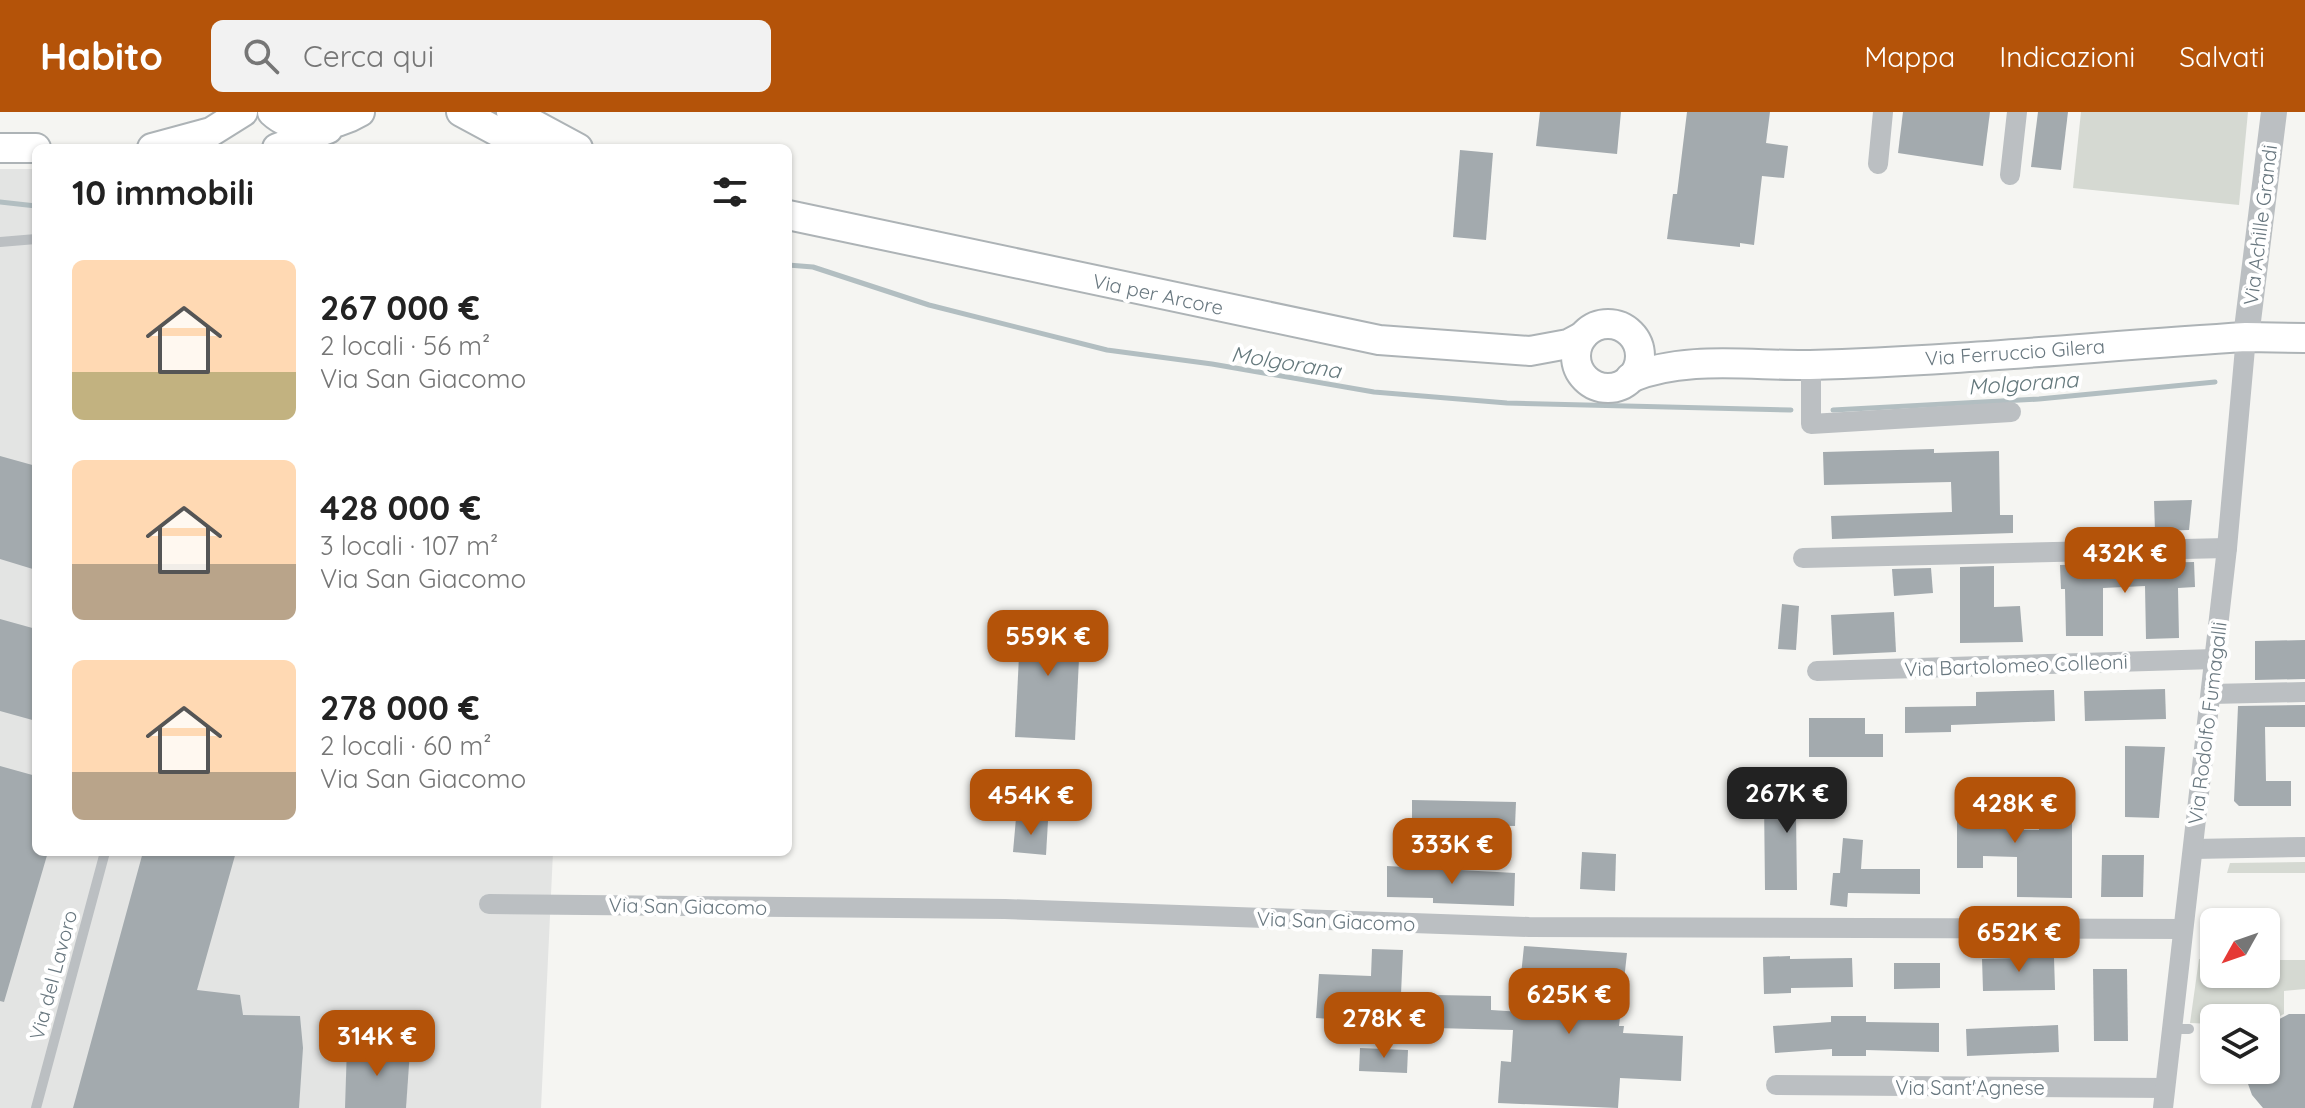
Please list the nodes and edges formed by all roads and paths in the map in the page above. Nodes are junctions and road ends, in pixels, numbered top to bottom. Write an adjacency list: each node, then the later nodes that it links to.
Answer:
1 (243, 112): 11 (main road)
2 (272, 112): 9 (main road)
3 (461, 112): 10 (main road)
4 (502, 112): 10 (main road)
5 (511, 112): 10 (main road)
6 (1883, 112): 16 (street)
7 (2017, 112): 17 (street)
8 (2274, 112): 23 (street, Via Achille Grandi)
9 (356, 115): 12 (main road)
10 (534, 138): 13 (main road)
11 (167, 144)
12 (290, 144)
13 (560, 144)
14 (0, 148): 15 (main road)
15 (32, 148)
16 (1878, 164)
17 (2010, 175)
18 (792, 216): 25 (main road, Via per Arcore)
19 (32, 239): 20 (lane)
20 (0, 242)
21 (1583, 336): 22 (main road, Via Ferruccio Gilera); 25 (main road, Via per Arcore); 28 (main road)
22 (1634, 337): 26 (main road, Via Ferruccio Gilera); 29 (main road)
23 (2246, 337): 24 (main road, Via Ferruccio Gilera); 27 (main road, Via Ferruccio Gilera); 31 (street, Via Rodolfo Fumagalli)
24 (2305, 338)
25 (1530, 351): 28 (main road, Via per Arcore)
26 (1716, 365): 27 (main road, Via Ferruccio Gilera); 29 (main road, Via Ferruccio Gilera)
27 (1811, 365): 30 (street)
28 (1580, 370): 29 (main road, Via Ferruccio Gilera)
29 (1630, 378)
30 (2011, 412)
31 (2227, 548): 32 (street); 33 (street, Via Rodolfo Fumagalli)
32 (1803, 558)
33 (2215, 659): 34 (street, Via Bartolomeo Colleoni); 36 (street, Via Rodolfo Fumagalli)
34 (1817, 671)
35 (2305, 692): 36 (street)
36 (2211, 694): 38 (street, Via Rodolfo Fumagalli)
37 (2305, 847): 38 (street)
38 (2193, 849): 41 (street, Via Rodolfo Fumagalli)
39 (104, 856): 44 (lane, Via del Lavoro)
40 (489, 904): 41 (street, Via San Giacomo)
41 (2183, 929): 43 (street, Via Rodolfo Fumagalli)
42 (1776, 1085): 43 (street, Via Sant'Agnese)
43 (2164, 1098)
44 (36, 1108)

